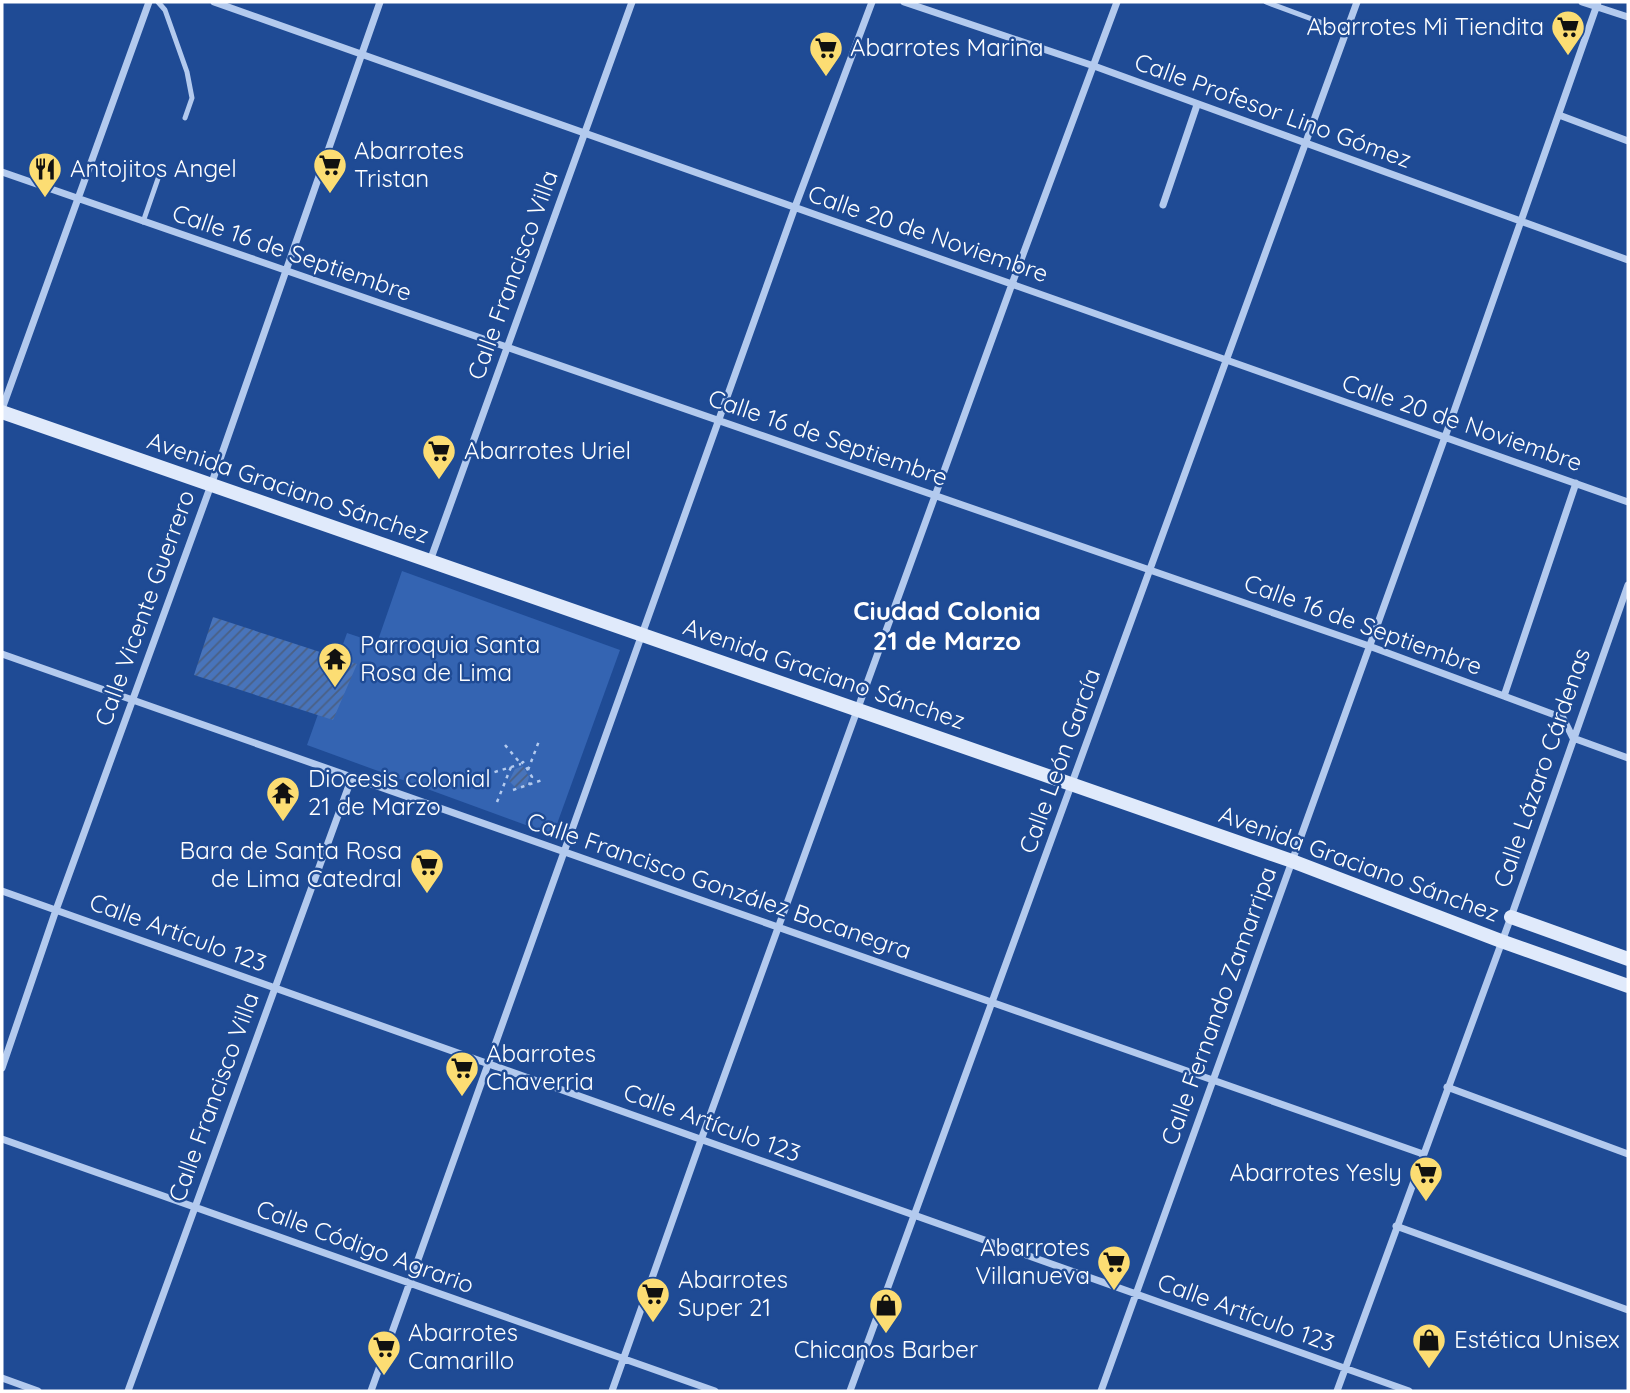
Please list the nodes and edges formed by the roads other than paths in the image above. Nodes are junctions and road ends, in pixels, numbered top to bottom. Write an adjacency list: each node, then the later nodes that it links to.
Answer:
1 (149, 2): 25 (street)
2 (158, 2): 19 (lane)
3 (214, 2): 15 (street, Calle 20 de Noviembre)
4 (380, 2): 15 (street, Calle Vicente Guerrero)
5 (632, 2): 20 (street, Calle Francisco Villa)
6 (872, 2): 27 (street)
7 (904, 2): 16 (street, Calle Profesor Lino Gómez)
8 (1117, 2): 16 (street)
9 (1266, 2): 14 (lane)
10 (1357, 2): 14 (street, Calle León García)
11 (1582, 2): 12 (street)
12 (1597, 4): 13 (street); 18 (street, Calle Fernando Zamarripa)
13 (1628, 17)
14 (1346, 32): 22 (street, Calle León García)
15 (361, 54): 20 (street, Calle 20 de Noviembre); 31 (street, Calle Vicente Guerrero)
16 (1094, 66): 17 (street, Calle Profesor Lino Gómez); 32 (street)
17 (1197, 105): 22 (street, Calle Profesor Lino Gómez); 26 (street)
18 (1559, 115): 21 (street); 28 (street, Calle Fernando Zamarripa)
19 (185, 118)
20 (584, 132): 27 (street, Calle 20 de Noviembre); 33 (street, Calle Francisco Villa)
21 (1628, 141)
22 (1307, 145): 28 (street, Calle Profesor Lino Gómez); 34 (street, Calle León García)
23 (161, 170): 29 (lane)
24 (2, 172): 25 (street, Calle 16 de Septiembre)
25 (79, 200): 29 (street, Calle 16 de Septiembre); 35 (street)
26 (1163, 205)
27 (795, 207): 32 (street, Calle 20 de Noviembre); 36 (street)
28 (1521, 220): 30 (street, Calle Profesor Lino Gómez); 37 (street, Calle Fernando Zamarripa)
29 (143, 222): 31 (street, Calle 16 de Septiembre)
30 (1628, 260)
31 (284, 271): 33 (street, Calle 16 de Septiembre); 39 (street, Calle Vicente Guerrero)
32 (1012, 284): 34 (street, Calle 20 de Noviembre); 40 (street)
33 (507, 348): 36 (street, Calle 16 de Septiembre); 42 (street, Calle Francisco Villa)
34 (1228, 360): 37 (street, Calle 20 de Noviembre); 43 (street, Calle León García)
35 (2, 411): 39 (street, Avenida Graciano Sánchez)
36 (719, 420): 40 (street, Calle 16 de Septiembre); 45 (street)
37 (1444, 437): 38 (street, Calle 20 de Noviembre); 46 (street, Calle Fernando Zamarripa)
38 (1576, 483): 41 (street, Calle 20 de Noviembre); 48 (street)
39 (211, 485): 42 (street, Avenida Graciano Sánchez); 49 (street, Calle Vicente Guerrero)
40 (935, 496): 43 (street, Calle 16 de Septiembre); 50 (street)
41 (1628, 502)
42 (430, 561): 45 (street, Avenida Graciano Sánchez)
43 (1151, 571): 46 (street, Calle 16 de Septiembre); 54 (street, Calle León García)
44 (1627, 590): 51 (street, Calle Lázaro Cárdenas)
45 (642, 635): 50 (street, Avenida Graciano Sánchez); 55 (street)
46 (1369, 646): 48 (street, Calle 16 de Septiembre); 56 (street, Calle Fernando Zamarripa)
47 (2, 654): 49 (street, Calle Francisco González Bocanegra)
48 (1504, 696): 51 (street, Calle 16 de Septiembre)
49 (132, 701): 53 (street, Calle Francisco González Bocanegra); 58 (street, Calle Vicente Guerrero)
50 (858, 710): 54 (street, Avenida Graciano Sánchez); 60 (street)
51 (1573, 738): 52 (street, Calle 16 de Septiembre); 59 (street, Calle Lázaro Cárdenas)
52 (1628, 758)
53 (352, 777): 55 (street, Calle Francisco González Bocanegra); 64 (street, Calle Francisco Villa)
54 (1072, 784): 56 (street, Avenida Graciano Sánchez); 65 (street, Calle León García)
55 (564, 852): 60 (street, Calle Francisco González Bocanegra); 66 (street)
56 (1292, 861): 61 (street, Avenida Graciano Sánchez); 68 (street, Calle Fernando Zamarripa)
57 (2, 891): 58 (street, Calle Artículo 123)
58 (56, 910): 64 (street, Calle Artículo 123); 67 (street, Calle Vicente Guerrero)
59 (1511, 916): 61 (street, Calle Lázaro Cárdenas); 62 (street, Avenida Graciano Sánchez)
60 (780, 928): 65 (street, Calle Francisco González Bocanegra); 71 (street)
61 (1501, 941): 63 (street, Avenida Graciano Sánchez); 69 (street, Calle Lázaro Cárdenas)
62 (1628, 959)
63 (1628, 986)
64 (274, 988): 66 (street, Calle Artículo 123); 74 (street, Calle Francisco Villa)
65 (992, 1002): 68 (street, Calle Francisco González Bocanegra); 75 (street, Calle León García)
66 (486, 1063): 71 (street, Calle Artículo 123); 77 (street)
67 (2, 1068)
68 (1213, 1080): 72 (street, Calle Francisco González Bocanegra); 78 (street, Calle Fernando Zamarripa)
69 (1447, 1087): 72 (street, Calle Lázaro Cárdenas); 73 (street)
70 (2, 1139): 74 (street, Calle Código Agrario)
71 (701, 1140): 75 (street, Calle Artículo 123); 80 (street)
72 (1423, 1154): 76 (street, Calle Lázaro Cárdenas)
73 (1628, 1154)
74 (196, 1207): 77 (street, Calle Código Agrario); 84 (street, Calle Francisco Villa)
75 (914, 1216): 78 (street, Calle Artículo 123); 88 (street, Calle León García)
76 (1396, 1226): 79 (street); 81 (street, Calle Lázaro Cárdenas)
77 (410, 1283): 80 (street, Calle Código Agrario); 85 (street)
78 (1136, 1294): 81 (street, Calle Artículo 123); 89 (street, Calle Fernando Zamarripa)
79 (1628, 1310)
80 (624, 1359): 86 (street); 87 (street, Calle Código Agrario)
81 (1345, 1368): 90 (street, Calle Lázaro Cárdenas); 91 (street, Calle Artículo 123)
82 (2, 1378): 83 (street)
83 (38, 1391)
84 (128, 1391)
85 (371, 1391)
86 (612, 1391)
87 (715, 1391)
88 (850, 1391)
89 (1101, 1391)
90 (1337, 1391)
91 (1409, 1391)

